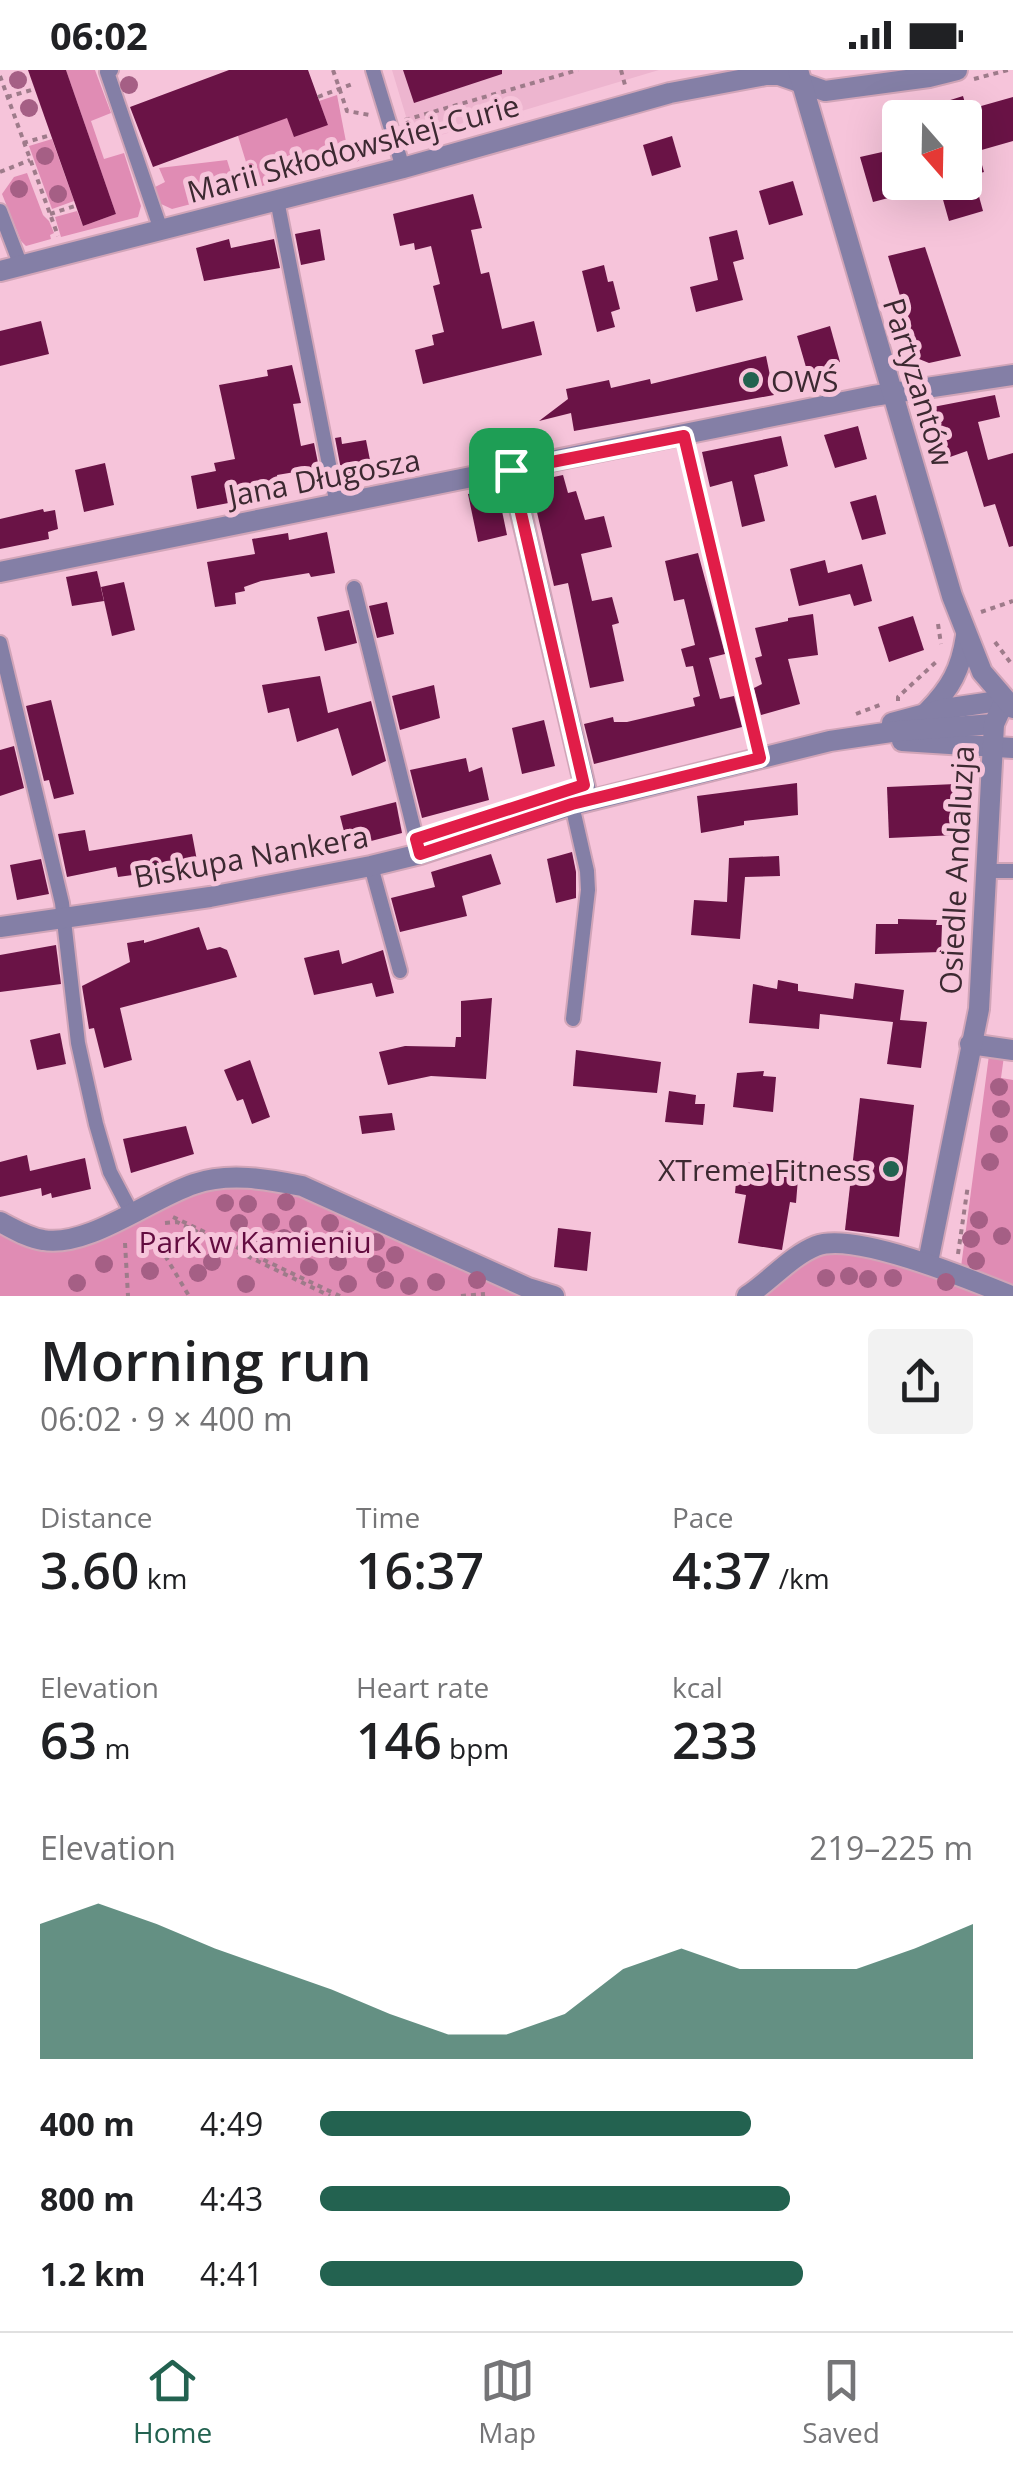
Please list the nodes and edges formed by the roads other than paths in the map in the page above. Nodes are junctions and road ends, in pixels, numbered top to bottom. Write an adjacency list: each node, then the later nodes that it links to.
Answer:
1 (111, 70): 8 (lane)
2 (373, 70): 5 (lane)
3 (957, 70): 4 (street, Marii Skłodowskiej-Curie)
4 (800, 77): 5 (street, Marii Skłodowskiej-Curie); 11 (street, Partyzantów)
5 (403, 168): 6 (street, Marii Skłodowskiej-Curie)
6 (277, 200): 8 (street, Marii Skłodowskiej-Curie); 14 (lane)
7 (0, 211): 9 (lane)
8 (161, 230): 9 (street, Marii Skłodowskiej-Curie)
9 (10, 269)
10 (1013, 375): 11 (street, Jana Długosza)
11 (890, 392): 12 (street, Jana Długosza); 17 (street, Partyzantów)
12 (684, 436): 13 (street, Jana Długosza); 24 (lane)
13 (511, 470): 14 (street, Jana Długosza); 25 (street)
14 (337, 506): 15 (street, Jana Długosza)
15 (0, 572)
16 (354, 588): 26 (lane)
17 (966, 636): 19 (street, Partyzantów); 20 (street)
18 (0, 643): 30 (lane)
19 (1009, 704): 20 (street, Biskupa Nankera); 21 (street, Osiedle Andaluzja)
20 (926, 713): 22 (street, Biskupa Nankera)
21 (994, 724): 22 (street, Biskupa Nankera); 23 (street, Osiedle Andaluzja)
22 (864, 736): 23 (street, Biskupa Nankera); 24 (street, Biskupa Nankera)
23 (1002, 748): 28 (street, Osiedle Andaluzja)
24 (760, 758): 25 (street, Biskupa Nankera)
25 (580, 802): 26 (street, Biskupa Nankera); 33 (lane)
26 (420, 854): 27 (street, Biskupa Nankera)
27 (370, 866): 30 (street, Biskupa Nankera); 32 (lane)
28 (985, 871): 29 (lane); 34 (street, Osiedle Andaluzja)
29 (1013, 872)
30 (65, 918): 31 (street, Biskupa Nankera); 36 (lane)
31 (0, 927)
32 (400, 970)
33 (573, 1019)
34 (970, 1044): 35 (street); 38 (street, Osiedle Andaluzja)
35 (1013, 1050)
36 (137, 1220): 37 (street); 39 (street)
37 (0, 1222)
38 (928, 1262): 40 (street); 41 (street)
39 (554, 1296)
40 (746, 1296)
41 (1011, 1296)

